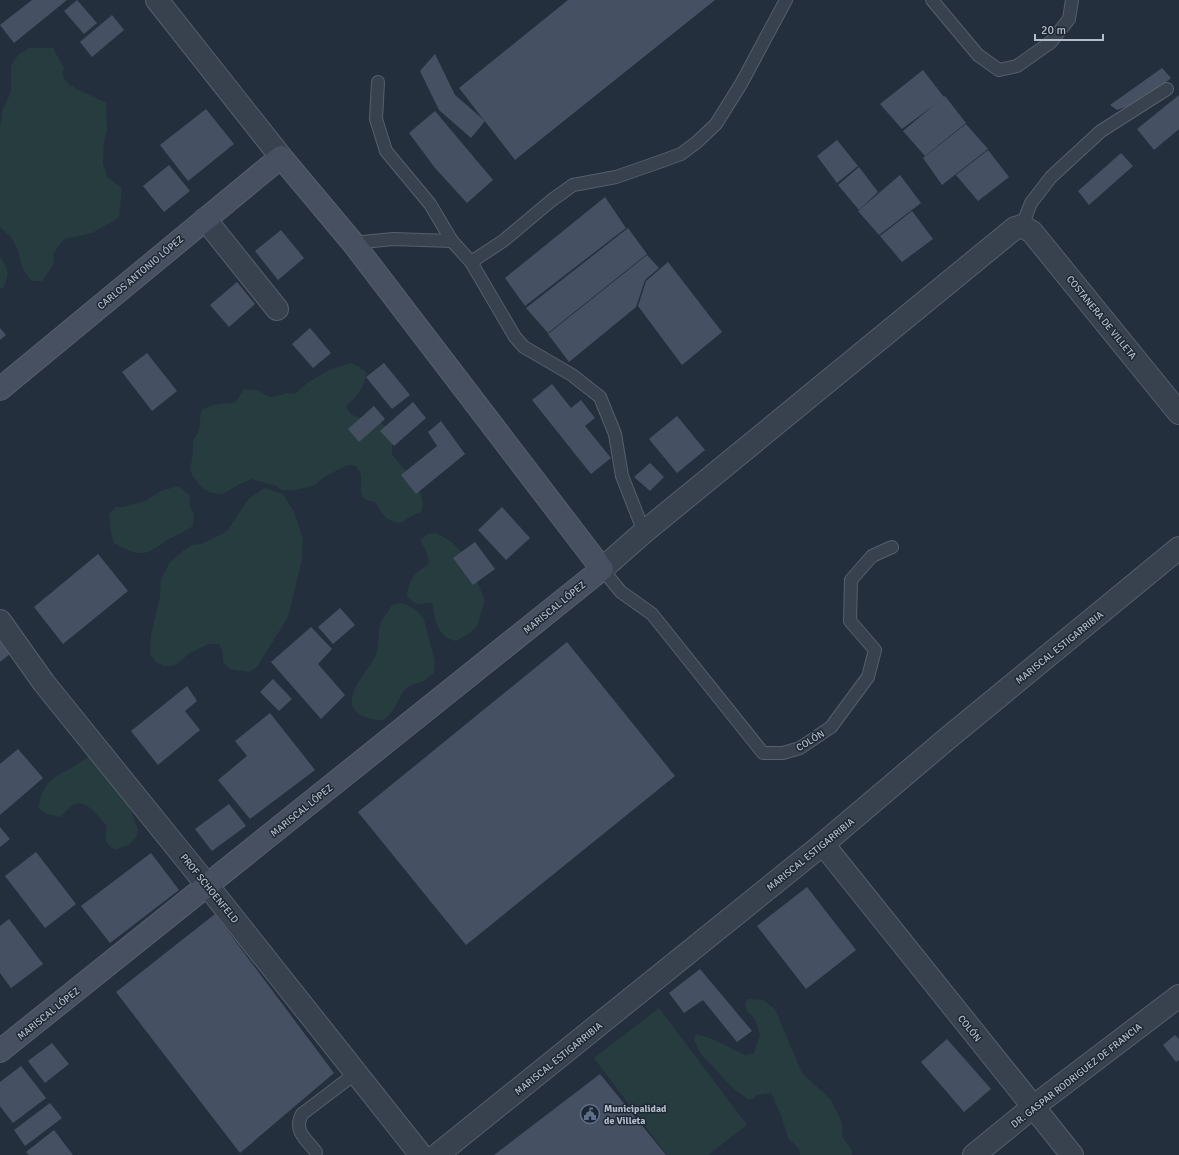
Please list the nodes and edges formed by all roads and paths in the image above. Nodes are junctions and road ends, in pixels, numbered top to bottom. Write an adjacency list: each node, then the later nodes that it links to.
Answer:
1 (157, 0): 7 (street)
2 (786, 0): 12 (lane)
3 (932, 0): 4 (lane)
4 (1072, 0)
5 (378, 82): 10 (lane)
6 (1168, 90): 9 (lane)
7 (281, 156): 8 (main road, CARLOS ANTONIO LÓPEZ); 11 (main road)
8 (205, 219): 13 (street); 14 (main road, CARLOS ANTONIO LÓPEZ)
9 (1022, 226): 15 (street, COSTANERA DE VILLETA); 16 (street)
10 (452, 241): 11 (lane); 12 (lane)
11 (353, 243): 19 (main road)
12 (471, 262): 16 (lane)
13 (277, 309)
14 (0, 388)
15 (1179, 413)
16 (644, 532): 19 (street)
17 (892, 547): 19 (lane, COLÓN)
18 (1179, 548): 21 (street, MARISCAL ESTIGARRIBIA)
19 (602, 569): 22 (main road, MARISCAL LÓPEZ)
20 (0, 621): 22 (street, PROF SCHOENFELD)
21 (823, 844): 26 (street, COLÓN); 29 (street, MARISCAL ESTIGARRIBIA)
22 (207, 885): 24 (main road, MARISCAL LÓPEZ); 25 (street, PROF SCHOENFELD)
23 (1179, 996): 26 (street, DR. GASPAR RODRIGUEZ DE FRANCIA)
24 (0, 1051)
25 (356, 1073): 27 (lane); 28 (street, PROF SCHOENFELD)
26 (1033, 1107): 30 (street, DR. GASPAR RODRIGUEZ DE FRANCIA); 31 (street, COLÓN)
27 (316, 1152)
28 (421, 1155)
29 (437, 1155)
30 (974, 1155)
31 (1072, 1155)

